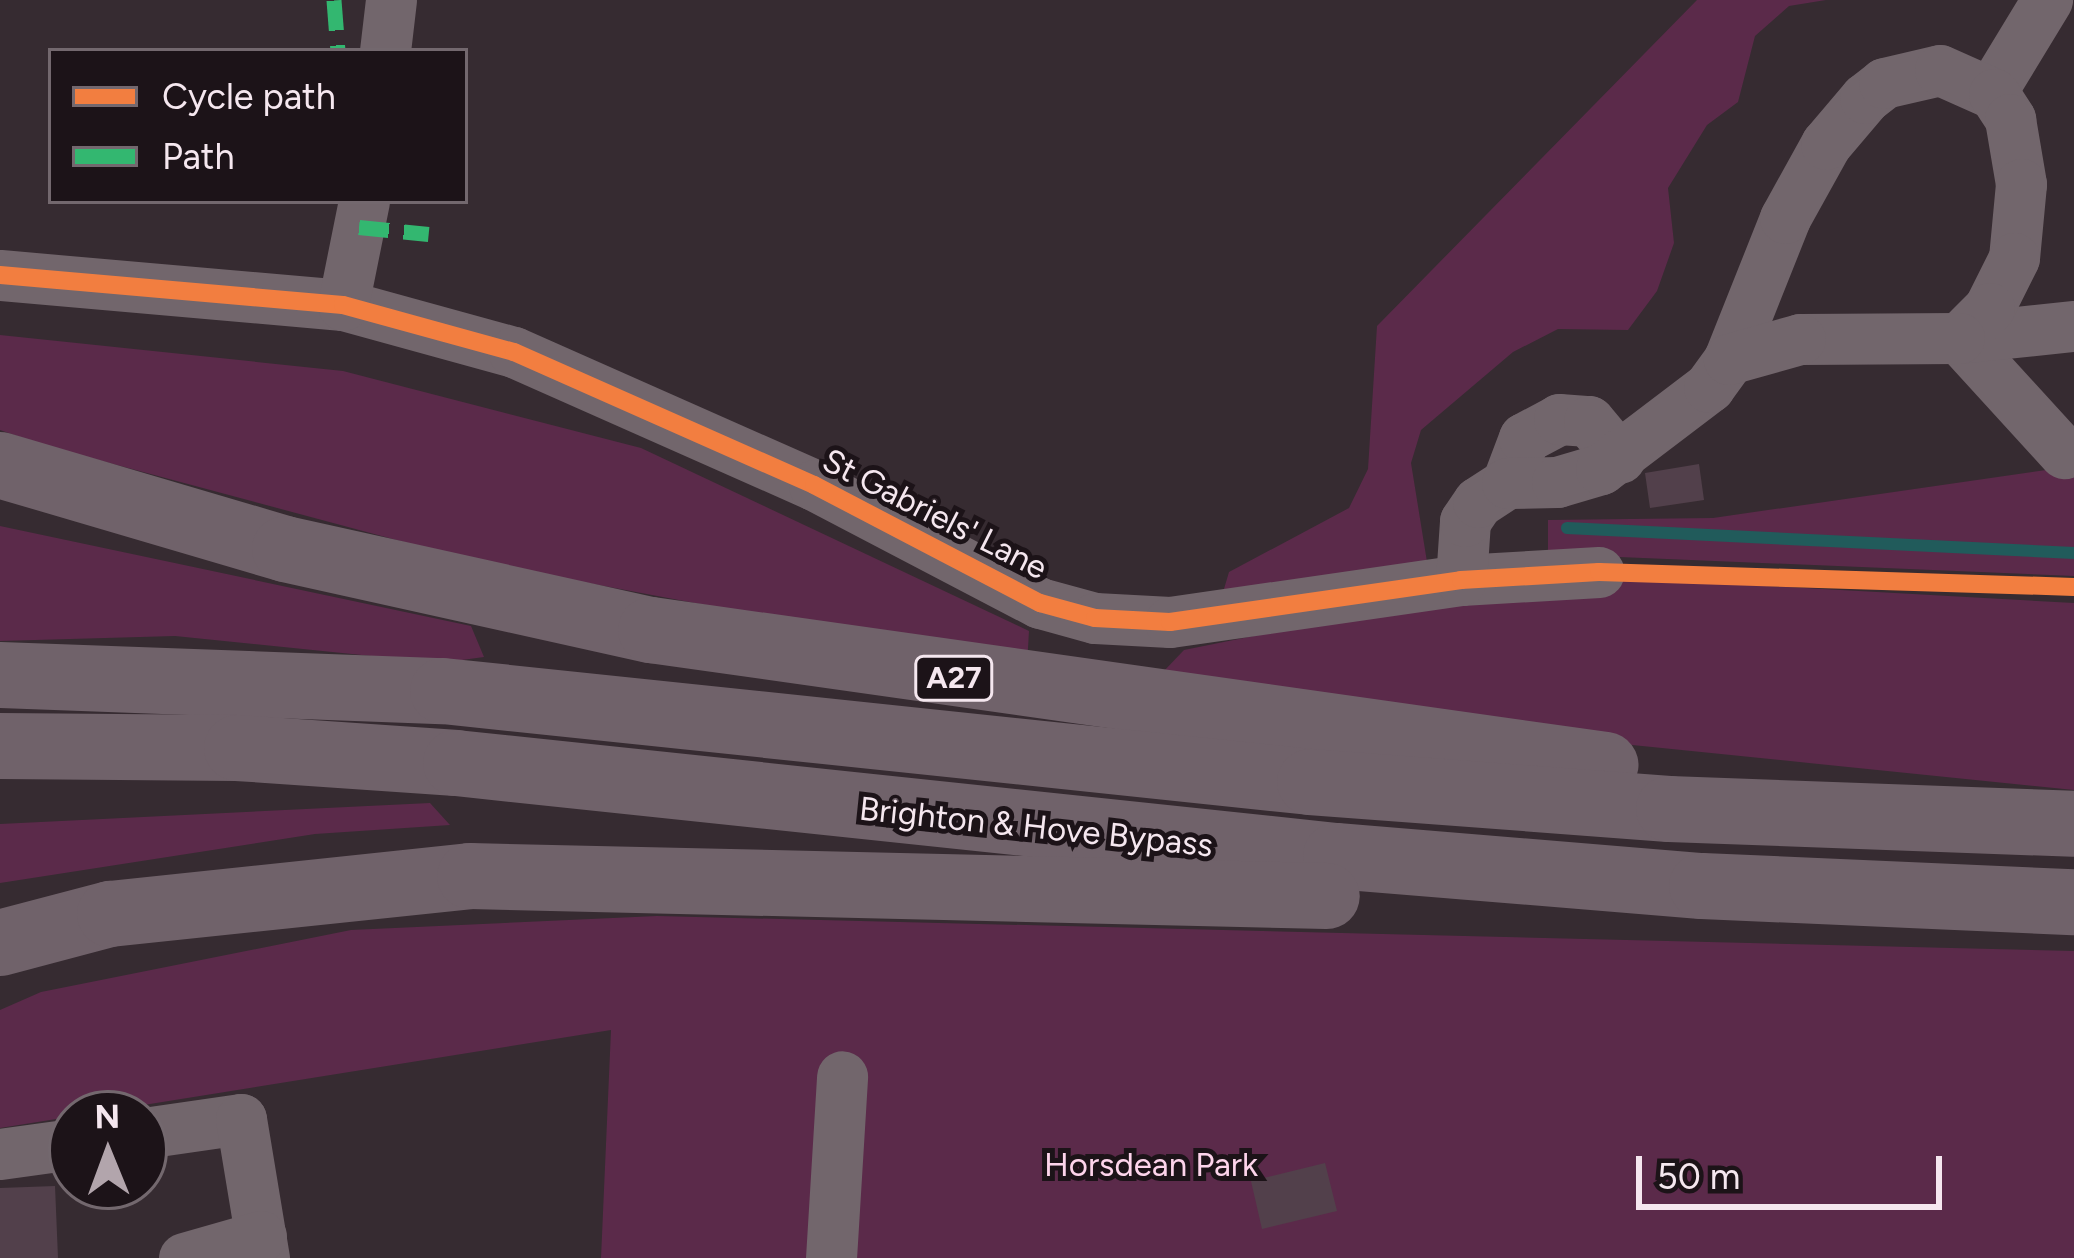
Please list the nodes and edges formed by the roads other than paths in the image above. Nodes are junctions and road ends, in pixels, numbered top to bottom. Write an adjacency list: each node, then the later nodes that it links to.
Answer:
1 (391, 0): 3 (street)
2 (2047, 0): 4 (street)
3 (385, 48)
4 (1991, 92): 9 (street); 10 (street)
5 (363, 204): 7 (street)
6 (0, 274): 7 (street, St Gabriels' Lane)
7 (343, 305): 14 (street, St Gabriels' Lane)
8 (2074, 326): 9 (street)
9 (1959, 338): 10 (street); 11 (street)
10 (1729, 359): 14 (street)
11 (2064, 453)
12 (0, 465): 17 (highway, A27)
13 (1599, 572): 14 (street, St Gabriels' Lane)
14 (1461, 580)
15 (0, 675): 17 (highway, A27)
16 (0, 746): 19 (highway, Brighton & Hove Bypass)
17 (1923, 817): 18 (highway, A27)
18 (2074, 824)
19 (1702, 886): 20 (highway, Brighton & Hove Bypass); 21 (highway)
20 (2074, 902)
21 (0, 944)
22 (842, 1076): 28 (street)
23 (168, 1130): 26 (street)
24 (48, 1147): 25 (street)
25 (0, 1154)
26 (262, 1247): 27 (street)
27 (184, 1258)
28 (831, 1258)

